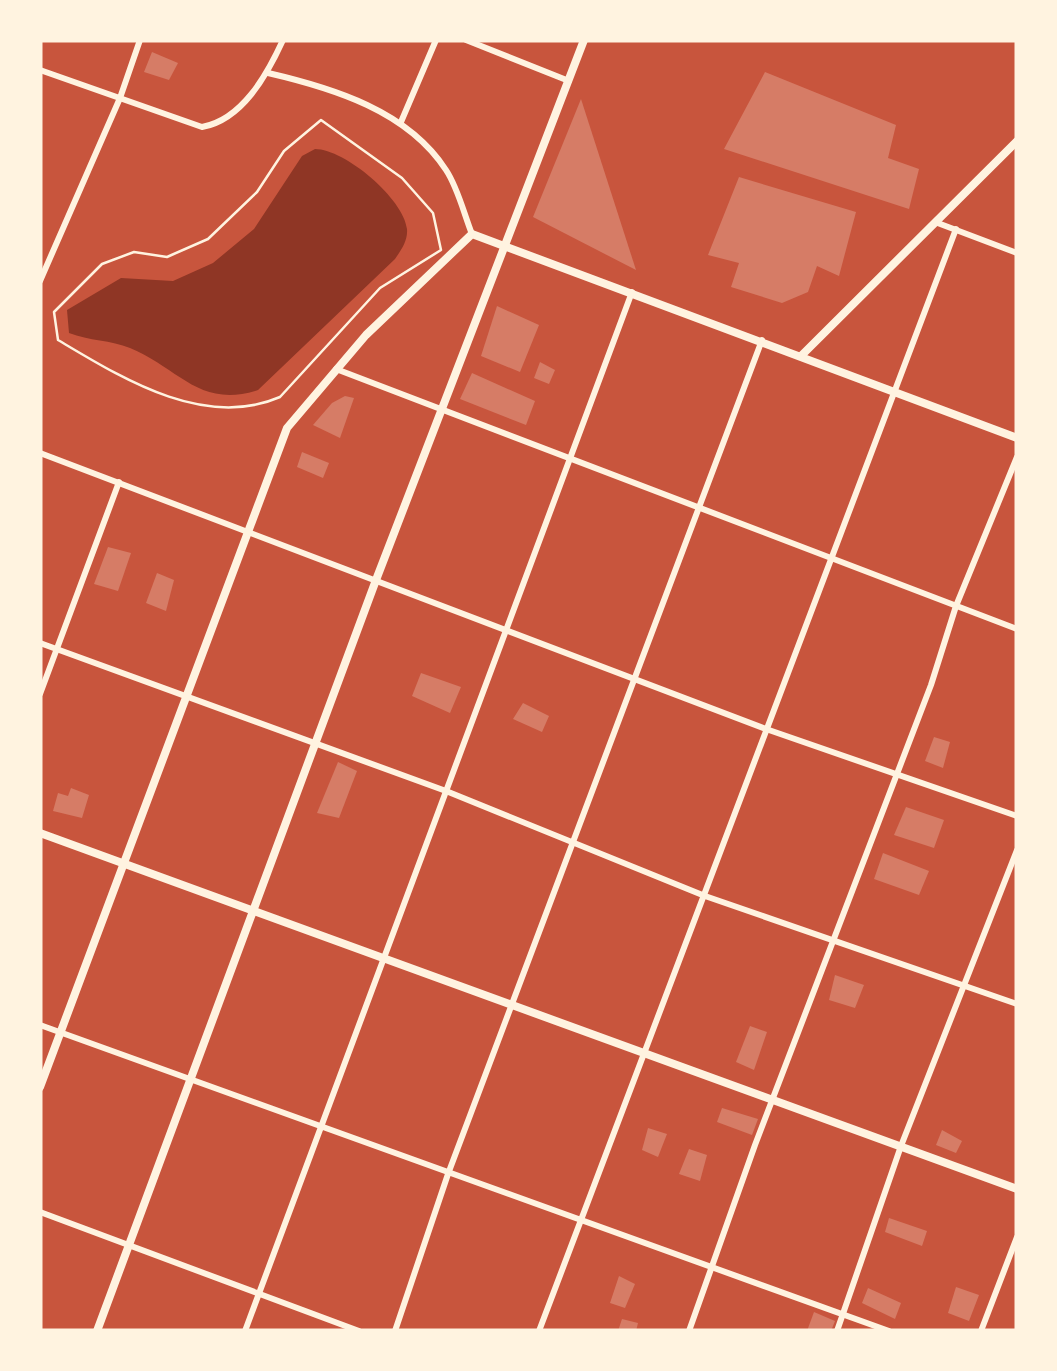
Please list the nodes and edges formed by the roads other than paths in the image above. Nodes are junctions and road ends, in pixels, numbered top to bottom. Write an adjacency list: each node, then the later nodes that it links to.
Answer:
1 (140, 40): 9 (street)
2 (283, 40): 7 (street)
3 (436, 40): 10 (street)
4 (466, 40): 8 (street)
5 (584, 40): 8 (street)
6 (40, 70): 9 (street)
7 (268, 73): 9 (street); 10 (street)
8 (569, 81): 15 (street)
9 (120, 98): 17 (street)
10 (401, 122): 14 (street)
11 (1017, 140): 12 (street)
12 (935, 222): 13 (street); 21 (street)
13 (956, 230): 16 (street); 23 (street)
14 (472, 234): 15 (street); 22 (street)
15 (506, 246): 19 (street); 24 (street)
16 (1017, 253)
17 (42, 267): 18 (street)
18 (40, 281)
19 (632, 290): 20 (street); 28 (street)
20 (762, 340): 21 (street); 30 (street)
21 (802, 355): 23 (street)
22 (335, 369): 24 (street); 31 (street)
23 (893, 392): 25 (street); 32 (street)
24 (442, 412): 28 (street); 33 (street)
25 (1017, 438)
26 (40, 453): 29 (street)
27 (1017, 457): 34 (street)
28 (572, 461): 30 (street); 36 (street)
29 (119, 482): 31 (street); 38 (street)
30 (698, 509): 32 (street); 39 (street)
31 (246, 529): 33 (street); 41 (street)
32 (830, 561): 34 (street); 42 (street)
33 (376, 580): 36 (street); 43 (street)
34 (956, 606): 35 (street); 44 (street)
35 (1017, 629)
36 (508, 630): 39 (street); 45 (street)
37 (40, 643): 38 (street)
38 (57, 649): 40 (street); 41 (street)
39 (638, 678): 42 (street); 48 (street)
40 (40, 694)
41 (188, 695): 43 (street); 50 (street)
42 (766, 729): 44 (street); 51 (street)
43 (318, 745): 45 (street); 52 (street)
44 (897, 773): 46 (street); 53 (street)
45 (446, 790): 48 (street); 54 (street)
46 (1017, 816)
47 (40, 833): 50 (street)
48 (575, 842): 51 (street); 57 (street)
49 (1017, 850): 55 (street)
50 (124, 864): 52 (street); 59 (street)
51 (704, 896): 53 (street); 60 (street)
52 (253, 912): 54 (street); 61 (street)
53 (832, 940): 55 (street); 63 (street)
54 (386, 960): 57 (street); 64 (street)
55 (964, 985): 56 (street); 65 (street)
56 (1017, 1004)
57 (511, 1006): 60 (street); 66 (street)
58 (40, 1025): 59 (street)
59 (60, 1033): 61 (street); 62 (street)
60 (642, 1056): 63 (street); 69 (street)
61 (193, 1078): 64 (street); 71 (street)
62 (40, 1087)
63 (774, 1098): 65 (street); 72 (street)
64 (322, 1125): 66 (street); 73 (street)
65 (902, 1146): 67 (street); 74 (street)
66 (448, 1174): 69 (street); 78 (street)
67 (1017, 1189)
68 (40, 1212): 71 (street)
69 (580, 1220): 72 (street); 79 (street)
70 (1017, 1237): 83 (street)
71 (127, 1246): 73 (street); 75 (street)
72 (713, 1267): 74 (street); 80 (street)
73 (259, 1293): 76 (street); 77 (street)
74 (843, 1314): 81 (street); 82 (street)
75 (97, 1331)
76 (245, 1331)
77 (359, 1331)
78 (396, 1331)
79 (539, 1331)
80 (689, 1331)
81 (837, 1331)
82 (889, 1331)
83 (981, 1331)

